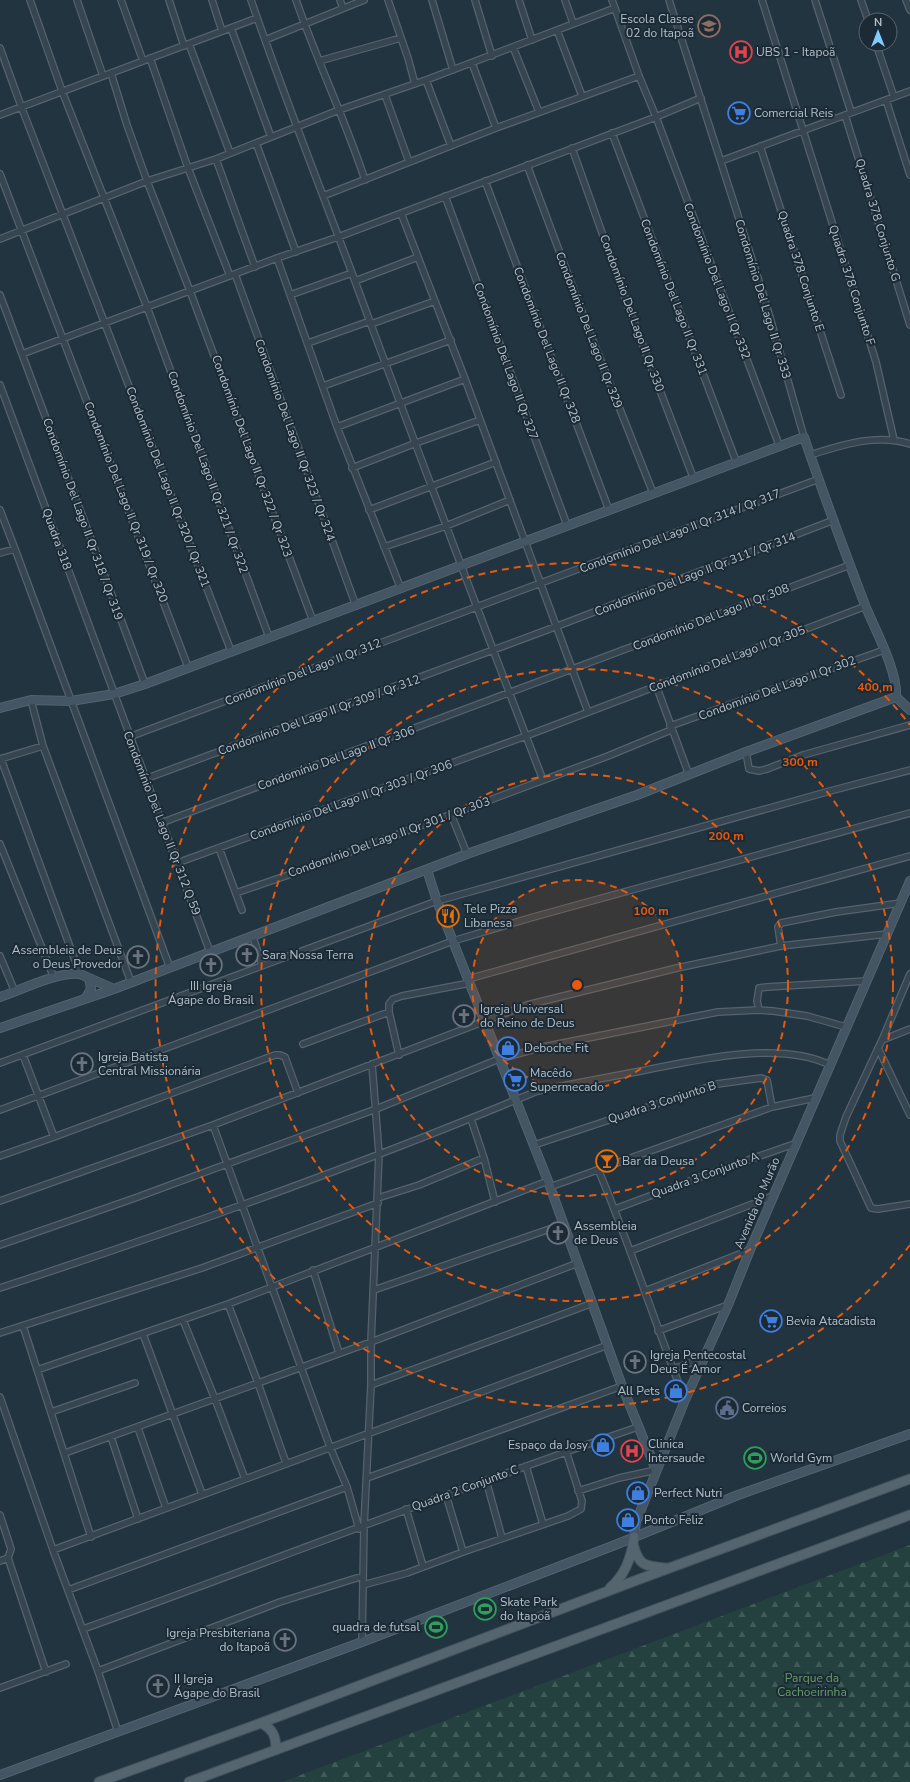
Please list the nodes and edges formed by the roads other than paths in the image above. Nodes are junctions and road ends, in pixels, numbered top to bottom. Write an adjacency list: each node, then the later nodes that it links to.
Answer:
1 (30, 0): 49 (street, Condomínio Del Lago II Qr 321 / Qr 322)
2 (77, 0): 45 (street)
3 (122, 0): 40 (street)
4 (169, 0): 34 (street)
5 (212, 0): 30 (street)
6 (251, 0): 25 (street)
7 (296, 0): 26 (street)
8 (340, 0): 21 (street)
9 (364, 0): 21 (street)
10 (388, 0): 31 (street)
11 (432, 0): 43 (street)
12 (475, 0): 38 (street)
13 (519, 0): 33 (street)
14 (565, 0): 27 (street)
15 (612, 0): 22 (street, Condomínio Del Lago II Qr 332)
16 (669, 0): 54 (street, Condomínio Del Lago II Qr 333)
17 (762, 0): 65 (street, Quadra 378 Conjunto F)
18 (814, 0): 59 (street)
19 (861, 0): 24 (street)
20 (906, 0): 23 (street)
21 (343, 8): 26 (street)
22 (615, 8): 27 (street); 46 (street, Condomínio Del Lago II Qr 332)
23 (910, 10)
24 (865, 12)
25 (257, 18): 28 (street); 32 (street)
26 (304, 23): 32 (street); 41 (street)
27 (573, 23): 29 (street)
28 (231, 28): 30 (street); 67 (street)
29 (557, 30): 33 (street); 52 (street)
30 (222, 31): 34 (street)
31 (401, 38): 41 (street); 48 (street)
32 (266, 40): 63 (street)
33 (532, 40): 35 (street)
34 (186, 45): 39 (street); 72 (street)
35 (513, 47): 38 (street); 58 (street)
36 (0, 48): 56 (street, Condomínio Del Lago II Qr 320 / Qr 321)
37 (879, 52): 53 (street)
38 (492, 56): 42 (street)
39 (150, 58): 40 (street); 77 (street, Condomínio Del Lago II Qr 323 / Qr 324)
40 (143, 61): 44 (street)
41 (319, 61): 57 (street)
42 (472, 63): 43 (street); 64 (street)
43 (453, 70): 47 (street)
44 (111, 72): 45 (street); 82 (street, Condomínio Del Lago II Qr 322 / Qr 323)
45 (103, 76): 49 (street)
46 (639, 76): 52 (street); 62 (street, Condomínio Del Lago II Qr 332)
47 (426, 80): 48 (street); 69 (street)
48 (415, 84): 51 (street)
49 (62, 91): 56 (street); 85 (street, Condomínio Del Lago II Qr 321 / Qr 322)
50 (910, 91): 53 (street)
51 (385, 95): 57 (street); 75 (street)
52 (582, 96): 58 (street)
53 (894, 97): 55 (street)
54 (701, 98): 62 (street); 74 (street, Condomínio Del Lago II Qr 333)
55 (886, 100): 59 (street); 79 (street)
56 (21, 106): 61 (street); 87 (street, Condomínio Del Lago II Qr 320 / Qr 321)
57 (339, 110): 63 (street); 80 (street)
58 (539, 112): 64 (street)
59 (851, 112): 60 (street)
60 (845, 114): 65 (street); 105 (street, Quadra 378 Conjunto G)
61 (0, 115)
62 (656, 116): 66 (street); 122 (street, Condomínio Del Lago II Qr 332)
63 (296, 127): 67 (street); 83 (street)
64 (496, 128): 69 (street)
65 (803, 131): 70 (street); 119 (street, Quadra 378 Conjunto F)
66 (612, 133): 71 (street); 124 (street, Condomínio Del Lago II Qr 331)
67 (271, 137): 68 (street)
68 (256, 143): 72 (street); 91 (street)
69 (451, 146): 75 (street)
70 (760, 146): 74 (street); 114 (street, Quadra 378 Conjunto E)
71 (572, 148): 76 (street); 127 (street, Condomínio Del Lago II Qr 330)
72 (230, 153): 73 (street)
73 (216, 159): 77 (street); 94 (street)
74 (721, 161): 118 (street, Condomínio Del Lago II Qr 333)
75 (409, 162): 80 (street)
76 (528, 165): 81 (street); 130 (street, Condomínio Del Lago II Qr 329)
77 (188, 168): 82 (street); 96 (street, Condomínio Del Lago II Qr 323 / Qr 324)
78 (0, 174): 88 (street, Condomínio Del Lago II Qr 319 / Qr 320)
79 (910, 175)
80 (365, 180): 83 (street)
81 (485, 181): 84 (street); 134 (street, Condomínio Del Lago II Qr 328)
82 (147, 182): 85 (street); 98 (street, Condomínio Del Lago II Qr 322 / Qr 323)
83 (323, 196): 89 (street)
84 (445, 196): 86 (street); 136 (street, Condomínio Del Lago II Qr 327)
85 (106, 198): 87 (street); 102 (street, Condomínio Del Lago II Qr 321 / Qr 322)
86 (401, 213): 89 (street); 92 (street)
87 (63, 215): 88 (street); 103 (street, Condomínio Del Lago II Qr 320 / Qr 321)
88 (21, 231): 90 (street); 106 (street, Condomínio Del Lago II Qr 319 / Qr 320)
89 (338, 237): 91 (street); 95 (street)
90 (0, 239)
91 (296, 252): 93 (street)
92 (418, 257): 97 (street); 101 (street)
93 (277, 258): 94 (street); 100 (street)
94 (255, 267): 96 (street)
95 (352, 273): 97 (street); 100 (street)
96 (233, 275): 98 (street); 146 (street, Condomínio Del Lago II Qr 323 / Qr 324)
97 (355, 281): 104 (street)
98 (190, 291): 102 (street); 149 (street, Condomínio Del Lago II Qr 322 / Qr 323)
99 (0, 295): 109 (street, Condomínio Del Lago II Qr 318 / Qr 319)
100 (290, 295): 108 (street)
101 (435, 301): 104 (street); 107 (street)
102 (147, 307): 103 (street); 151 (street, Condomínio Del Lago II Qr 321 / Qr 322)
103 (105, 323): 106 (street); 154 (street, Condomínio Del Lago II Qr 320 / Qr 321)
104 (371, 323): 108 (street); 110 (street)
105 (910, 324)
106 (62, 338): 109 (street); 155 (street, Condomínio Del Lago II Qr 319 / Qr 320)
107 (451, 340): 110 (street); 111 (street)
108 (308, 343): 113 (street)
109 (22, 354): 157 (street, Condomínio Del Lago II Qr 318 / Qr 319)
110 (385, 364): 113 (street); 115 (street)
111 (465, 379): 115 (street); 116 (street)
112 (0, 385): 159 (street, Quadra 318)
113 (322, 386): 117 (street)
114 (841, 395)
115 (401, 404): 117 (street); 120 (street)
116 (480, 420): 120 (street); 125 (street)
117 (337, 427): 126 (street)
118 (804, 437): 122 (street); 123 (street)
119 (894, 440): 121 (street); 123 (street)
120 (416, 443): 126 (street); 129 (street)
121 (910, 444)
122 (779, 446): 124 (street)
123 (810, 455): 128 (street)
124 (736, 461): 127 (street)
125 (496, 462): 129 (street); 131 (street)
126 (352, 468): 133 (street)
127 (693, 477): 130 (street)
128 (819, 479): 135 (street); 144 (street, Condomínio Del Lago II Qr 314 / Qr 317)
129 (431, 486): 133 (street); 137 (street)
130 (653, 493): 134 (street)
131 (510, 500): 137 (street); 138 (street)
132 (0, 510): 140 (street)
133 (369, 510): 139 (street)
134 (609, 510): 136 (street)
135 (834, 520): 143 (street); 150 (street, Condomínio Del Lago II Qr 311 / Qr 314)
136 (567, 525): 138 (street)
137 (446, 526): 139 (street); 142 (street)
138 (525, 541): 142 (street); 144 (street)
139 (384, 547): 145 (street)
140 (15, 549): 141 (street); 163 (street)
141 (0, 553)
142 (461, 565): 145 (street); 148 (street)
143 (850, 565): 147 (street); 156 (street, Condomínio Del Lago II Qr 308)
144 (541, 584): 148 (street, Condomínio Del Lago II Qr 314 / Qr 317); 150 (street)
145 (401, 589): 146 (street)
146 (356, 606): 149 (street)
147 (866, 606): 153 (street); 158 (street, Condomínio Del Lago II Qr 305)
148 (476, 607): 152 (street); 170 (street, Condomínio Del Lago II Qr 312)
149 (313, 621): 151 (street)
150 (555, 627): 152 (street, Condomínio Del Lago II Qr 311 / Qr 314); 156 (street)
151 (269, 637): 154 (street)
152 (492, 650): 160 (street); 176 (street, Condomínio Del Lago II Qr 309 / Qr 312)
153 (884, 650): 161 (street); 168 (street, Condomínio Del Lago II Qr 302)
154 (231, 651): 155 (street)
155 (188, 667): 157 (street)
156 (572, 670): 160 (street, Condomínio Del Lago II Qr 308); 166 (street)
157 (144, 684): 159 (street)
158 (656, 686): 166 (street, Condomínio Del Lago II Qr 305); 168 (street)
159 (114, 694): 163 (street); 170 (street, Condomínio Del Lago II Qr 312 Q 59)
160 (510, 694): 169 (street); 180 (street, Condomínio Del Lago II Qr 306)
161 (896, 697): 165 (street); 172 (street)
162 (31, 700): 163 (street); 164 (street); 171 (street)
163 (71, 702): 199 (street)
164 (0, 708)
165 (910, 710)
166 (588, 712): 169 (street, Condomínio Del Lago II Qr 305)
167 (910, 725): 172 (street)
168 (671, 728): 175 (street); 177 (street, Condomínio Del Lago II Qr 302)
169 (526, 736): 177 (street); 182 (street, Condomínio Del Lago II Qr 303 / Qr 306)
170 (130, 737): 176 (street, Condomínio Del Lago II Qr 312 Q 59)
171 (43, 746): 173 (street); 206 (street)
172 (746, 752): 175 (street)
173 (0, 759): 200 (street)
174 (910, 770): 189 (street)
175 (689, 775): 183 (street)
176 (145, 779): 180 (street, Condomínio Del Lago II Qr 312 Q 59)
177 (543, 780): 179 (street, Condomínio Del Lago II Qr 301 / Qr 303)
178 (910, 813): 194 (street)
179 (451, 814): 183 (street); 188 (street, Condomínio Del Lago II Qr 301 / Qr 303)
180 (162, 823): 185 (street, Condomínio Del Lago II Qr 312 Q 59)
181 (0, 844): 202 (street)
182 (219, 848): 185 (street, Condomínio Del Lago II Qr 303 / Qr 306); 188 (street)
183 (467, 854): 186 (street)
184 (910, 856): 204 (street)
185 (177, 863): 196 (street, Condomínio Del Lago II Qr 312 Q 59)
186 (427, 870): 189 (street); 193 (street)
187 (910, 881): 190 (street, Avenida do Murão)
188 (236, 893): 191 (street)
189 (436, 901): 194 (street); 198 (street)
190 (901, 903): 192 (street, Avenida do Murão); 195 (street)
191 (242, 910)
192 (887, 934): 195 (street); 205 (street, Avenida do Murão)
193 (253, 937): 196 (street); 198 (street)
194 (453, 941): 204 (street); 228 (street)
195 (781, 946): 214 (street)
196 (210, 952): 199 (street)
197 (0, 956): 209 (street)
198 (262, 965): 221 (street)
199 (170, 968): 206 (street)
200 (80, 974): 202 (street); 203 (street)
201 (910, 974): 207 (street)
202 (54, 978): 209 (street)
203 (89, 978): 208 (street); 211 (street)
204 (469, 981): 213 (street); 214 (street)
205 (867, 981): 212 (street); 215 (street, Avenida do Murão)
206 (131, 982): 208 (street)
207 (908, 982): 218 (street)
208 (114, 989): 211 (street)
209 (15, 992): 210 (street)
210 (0, 997)
211 (85, 999): 216 (street)
212 (759, 1010): 215 (street); 223 (street)
213 (389, 1012): 219 (street); 222 (street)
214 (484, 1021): 222 (street); 223 (street)
215 (846, 1027): 226 (street, Avenida do Murão)
216 (0, 1028)
217 (910, 1028): 218 (street)
218 (882, 1040): 220 (street)
219 (303, 1044)
220 (878, 1048): 234 (street); 250 (street)
221 (23, 1055): 224 (street); 228 (street)
222 (399, 1055): 225 (street)
223 (499, 1059): 230 (street); 232 (street)
224 (0, 1063)
225 (372, 1064): 227 (street); 232 (street)
226 (830, 1065): 229 (street, Avenida do Murão); 230 (street)
227 (298, 1093): 236 (street); 237 (street)
228 (38, 1096): 233 (street); 237 (street)
229 (815, 1098): 231 (street); 238 (street, Avenida do Murão)
230 (515, 1101): 235 (street); 239 (street)
231 (772, 1107): 239 (street, Quadra 3 Conjunto B); 244 (street)
232 (376, 1109): 240 (street); 243 (street)
233 (0, 1110)
234 (910, 1115)
235 (471, 1119): 240 (street); 242 (street)
236 (213, 1125): 243 (street); 247 (street)
237 (54, 1137): 241 (street)
238 (797, 1143): 246 (street, Avenida do Murão); 252 (street, Quadra 3 Conjunto A)
239 (534, 1145): 245 (street)
240 (380, 1154): 248 (street); 251 (street)
241 (0, 1156)
242 (484, 1158): 248 (street); 249 (street)
243 (226, 1164): 251 (street); 254 (street)
244 (598, 1169): 245 (street); 252 (street)
245 (549, 1184): 249 (street); 253 (street)
246 (773, 1196): 257 (street, Avenida do Murão); 258 (street)
247 (0, 1201)
248 (378, 1201): 255 (street); 256 (street)
249 (495, 1202): 256 (street)
250 (910, 1204)
251 (242, 1205): 255 (street); 262 (street)
252 (615, 1209): 258 (street)
253 (564, 1224): 259 (street); 263 (street)
254 (0, 1245)
255 (258, 1246): 261 (street); 269 (street)
256 (376, 1248): 260 (street); 263 (street)
257 (750, 1250): 264 (street); 267 (street, Avenida do Murão)
258 (630, 1251): 264 (street)
259 (578, 1263): 265 (street); 273 (street)
260 (313, 1270): 261 (street); 275 (street)
261 (272, 1286): 266 (street); 277 (street)
262 (0, 1288)
263 (374, 1290): 273 (street)
264 (645, 1292): 270 (street)
265 (593, 1303): 274 (street); 282 (street)
266 (228, 1304): 268 (street); 281 (street)
267 (728, 1305): 270 (street); 276 (street, Avenida do Murão)
268 (183, 1320): 272 (street); 285 (street)
269 (23, 1326): 271 (street); 279 (street)
270 (658, 1331): 278 (street)
271 (0, 1332)
272 (143, 1334): 279 (street); 288 (street)
273 (371, 1342): 275 (street); 282 (street)
274 (608, 1345): 283 (street); 291 (street)
275 (339, 1353): 277 (street)
276 (702, 1359): 278 (street); 286 (street, Avenida do Murão)
277 (301, 1366): 281 (street); 294 (street)
278 (673, 1369): 286 (street)
279 (37, 1370): 287 (street)
280 (135, 1382): 287 (street)
281 (258, 1383): 285 (street); 297 (street)
282 (371, 1384): 291 (street)
283 (622, 1386): 289 (street); 300 (street)
284 (0, 1397): 318 (street)
285 (215, 1399): 288 (street); 301 (street)
286 (685, 1400): 299 (street, Avenida do Murão)
287 (51, 1412): 296 (street)
288 (174, 1414): 290 (street); 306 (street)
289 (638, 1426): 295 (street, Quadra 2 Conjunto C); 299 (street)
290 (138, 1428): 293 (street); 308 (street)
291 (369, 1433): 294 (street); 300 (street)
292 (910, 1434): 317 (street)
293 (110, 1437): 296 (street); 312 (street)
294 (330, 1447): 297 (street); 304 (street)
295 (566, 1451): 298 (street, Quadra 2 Conjunto C); 305 (street)
296 (65, 1454): 315 (street)
297 (286, 1464): 301 (street)
298 (526, 1466): 303 (street, Quadra 2 Conjunto C); 313 (street)
299 (656, 1470): 305 (street); 317 (street, Avenida do Murão)
300 (367, 1478): 314 (street)
301 (245, 1479): 306 (street)
302 (910, 1479): 323 (main road)
303 (486, 1480): 307 (street, Quadra 2 Conjunto C); 316 (street)
304 (347, 1487): 314 (street); 326 (street)
305 (578, 1491): 313 (street)
306 (202, 1494): 308 (street)
307 (446, 1495): 309 (street, Quadra 2 Conjunto C); 319 (street)
308 (166, 1508): 312 (street)
309 (406, 1509): 314 (street, Quadra 2 Conjunto C); 322 (street)
310 (0, 1515): 320 (street)
311 (910, 1515): 336 (main road)
312 (138, 1520): 315 (street)
313 (543, 1524): 316 (street)
314 (362, 1527): 324 (street); 328 (street, Quadra 2 Conjunto C)
315 (91, 1537): 318 (street)
316 (502, 1538): 319 (street)
317 (633, 1540): 323 (main road); 327 (main road); 329 (street)
318 (53, 1550): 326 (street)
319 (463, 1552): 322 (street)
320 (8, 1558): 321 (street); 332 (street)
321 (0, 1561)
322 (423, 1566): 325 (street)
323 (670, 1569): 327 (main road)
324 (363, 1576): 325 (street); 331 (street)
325 (363, 1585): 329 (street)
326 (68, 1590): 328 (street)
327 (606, 1592): 334 (main road)
328 (83, 1629): 331 (street)
329 (362, 1642): 335 (street)
330 (66, 1664): 332 (street)
331 (98, 1671): 335 (street)
332 (46, 1672): 333 (street)
333 (0, 1688)
334 (261, 1723): 336 (main road); 338 (main road)
335 (118, 1732): 337 (street)
336 (276, 1750): 339 (main road)
337 (0, 1774)
338 (99, 1782)
339 (189, 1782)

